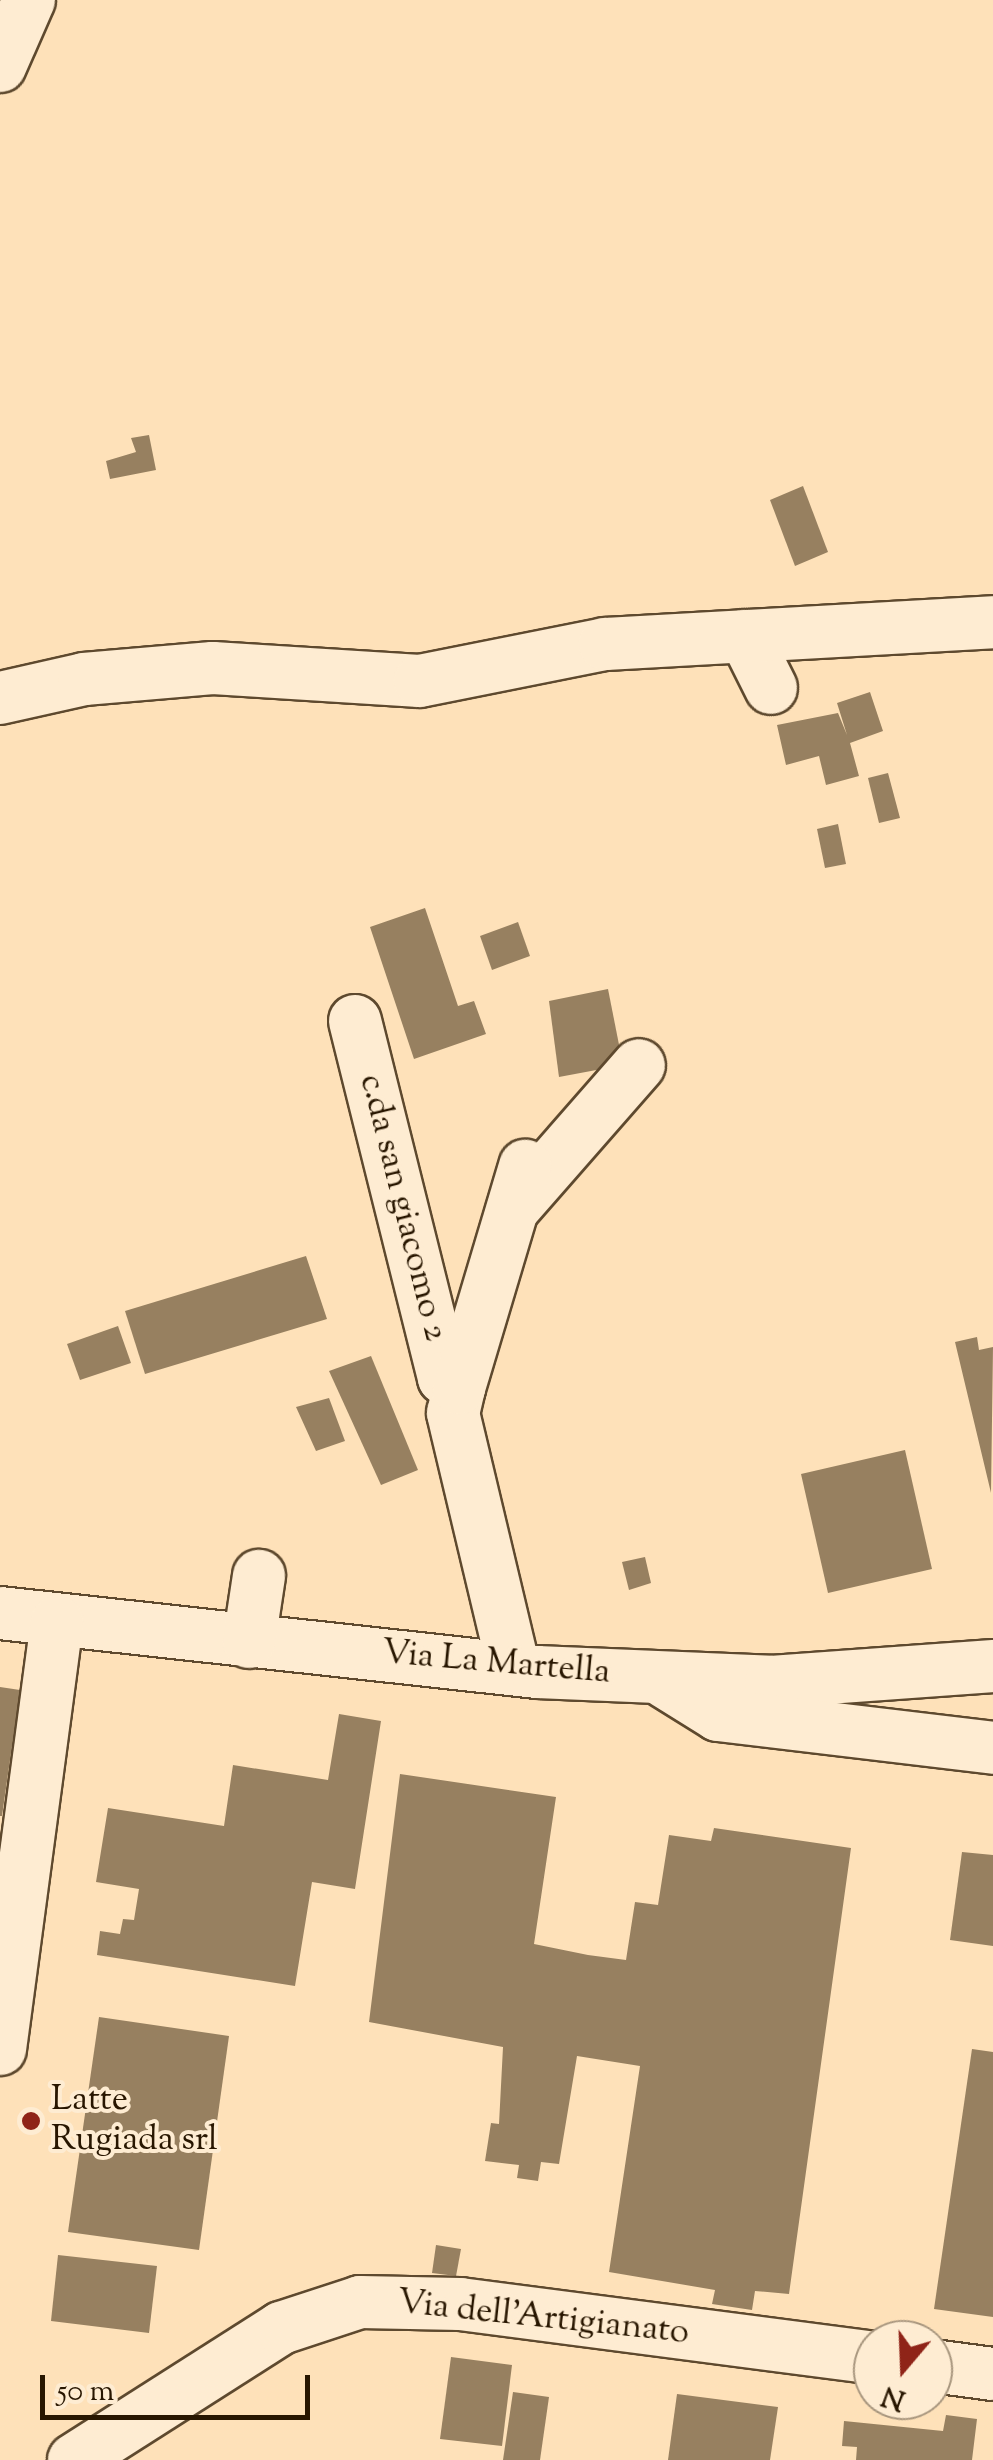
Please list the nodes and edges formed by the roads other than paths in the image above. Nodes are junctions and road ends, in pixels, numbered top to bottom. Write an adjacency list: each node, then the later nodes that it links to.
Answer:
1 (29, 0): 2 (street)
2 (0, 66)
3 (993, 622): 4 (street)
4 (744, 636): 5 (street); 6 (street)
5 (771, 688)
6 (0, 698)
7 (355, 1021): 9 (street, c.da san giacomo 2)
8 (639, 1065): 9 (street, c.da san giacomo 2)
9 (458, 1388): 15 (street, c.da san giacomo 2)
10 (258, 1576): 13 (street)
11 (0, 1613): 12 (street, Via La Martella)
12 (57, 1622): 13 (street, Via La Martella); 18 (street)
13 (249, 1642): 15 (street, Via La Martella)
14 (993, 1666): 16 (street, Via La Martella)
15 (514, 1669): 16 (street, Via La Martella)
16 (655, 1676): 17 (street)
17 (993, 1748)
18 (0, 2049)
19 (853, 2355): 22 (street, Via dell'Artigianato)
20 (953, 2369): 21 (street)
21 (993, 2374)
22 (74, 2460)

